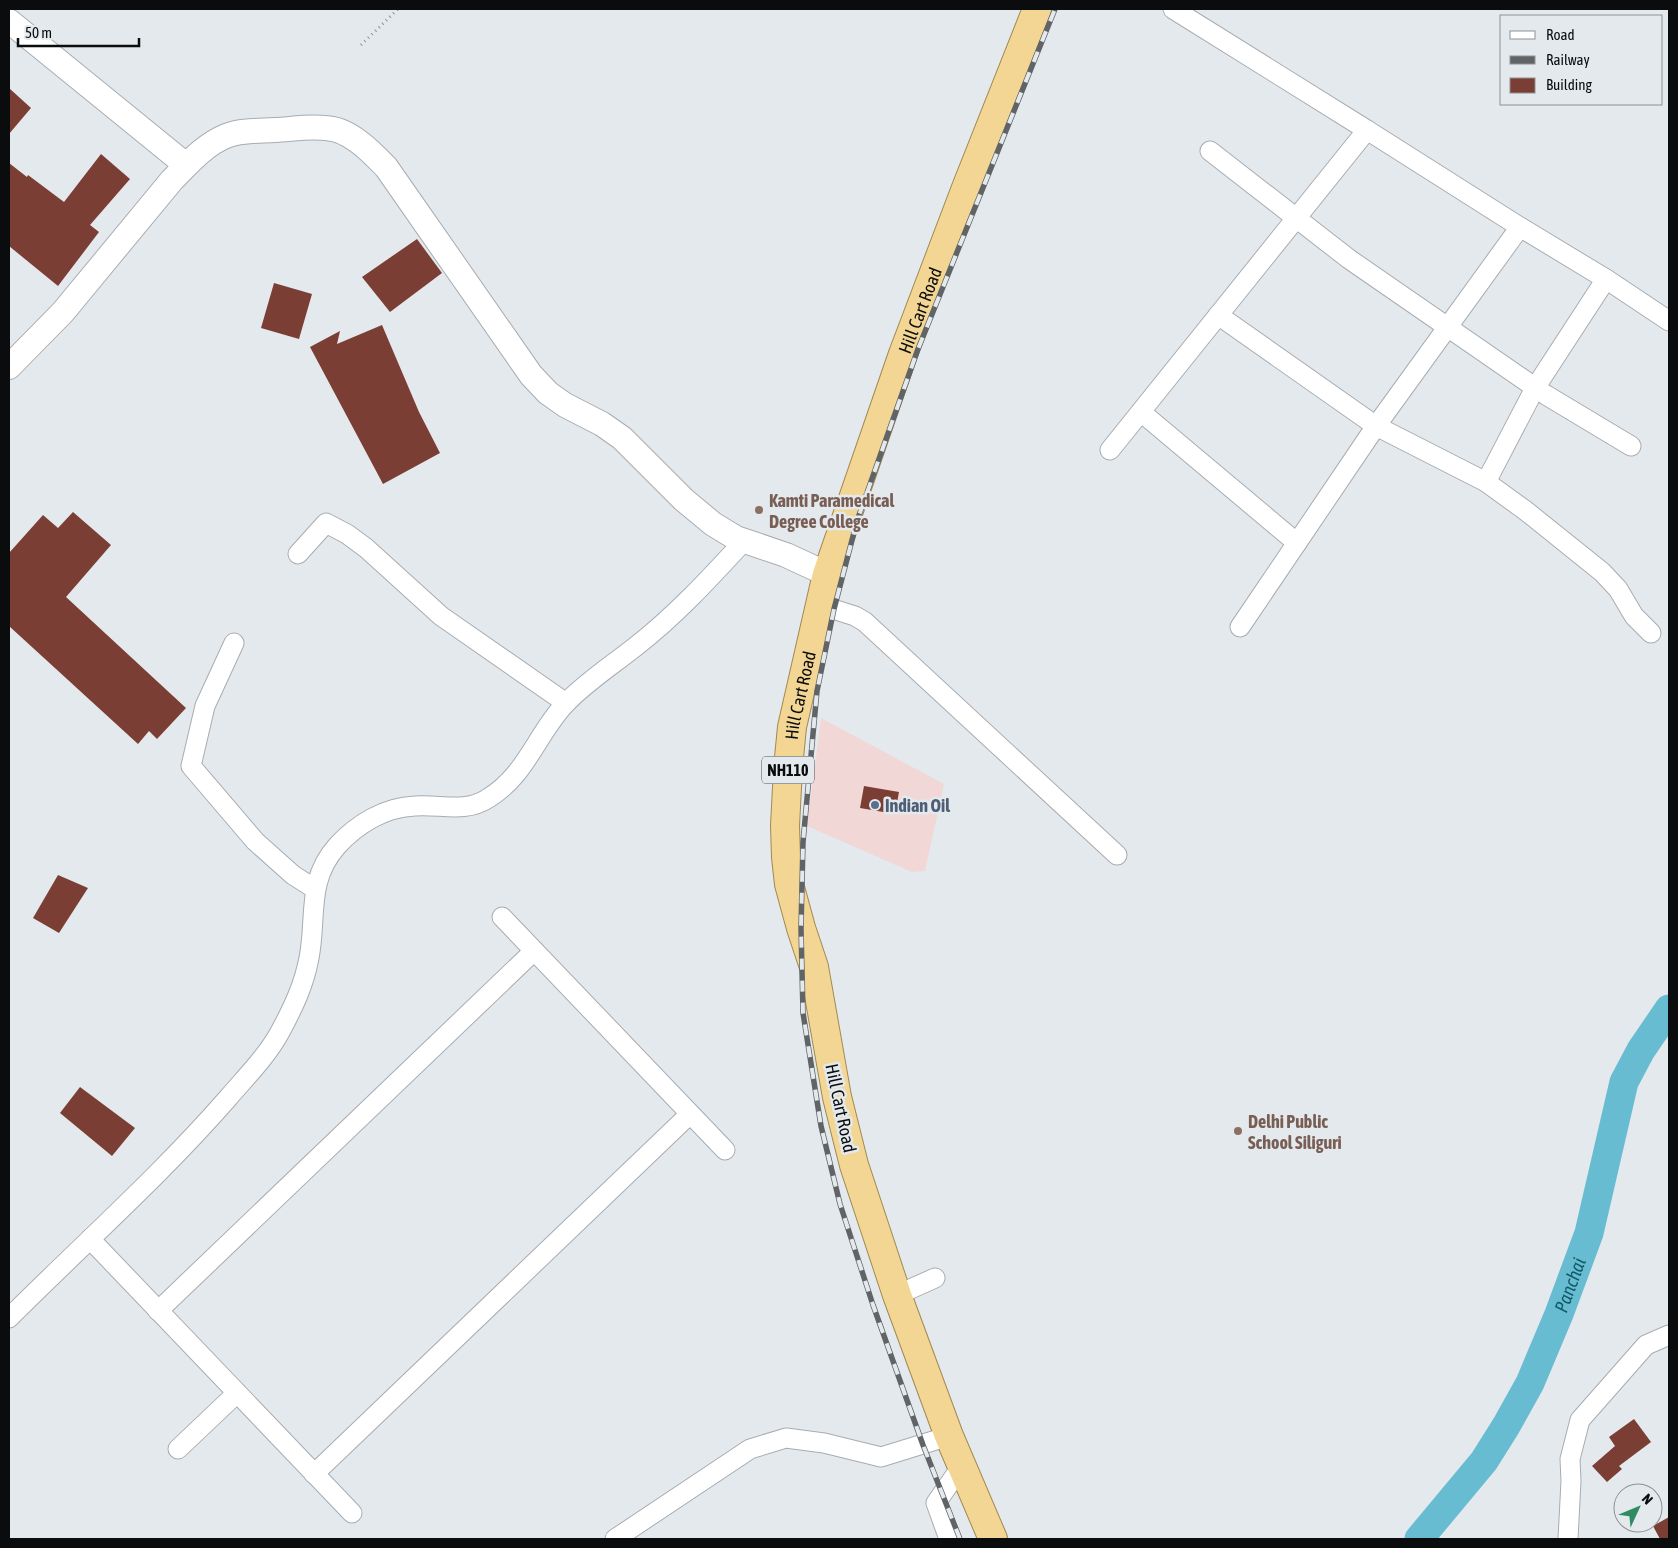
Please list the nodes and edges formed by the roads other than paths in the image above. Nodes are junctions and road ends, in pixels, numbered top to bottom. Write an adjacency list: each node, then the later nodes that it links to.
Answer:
1 (1037, 9): 23 (highway, Hill Cart Road / NH110)
2 (1173, 9): 4 (street)
3 (9, 21): 6 (street)
4 (1367, 130): 7 (street); 8 (street)
5 (1210, 151): 7 (street)
6 (186, 165): 13 (street); 20 (street)
7 (1297, 217): 10 (street); 12 (street)
8 (1520, 226): 9 (street); 12 (street)
9 (1606, 279): 11 (street); 14 (street)
10 (1218, 316): 15 (street); 16 (street)
11 (1669, 321)
12 (1447, 327): 14 (street); 16 (street)
13 (9, 367)
14 (1536, 388): 17 (street); 19 (street)
15 (1141, 412): 18 (street); 21 (street)
16 (1376, 426): 19 (street); 21 (street)
17 (1631, 446)
18 (1110, 450)
19 (1486, 482): 26 (street)
20 (744, 541): 23 (street); 28 (street)
21 (1297, 543): 25 (street)
22 (298, 554): 28 (street)
23 (827, 574): 24 (highway, Hill Cart Road / NH110)
24 (820, 606): 29 (street); 37 (highway, Hill Cart Road / NH110)
25 (1240, 627)
26 (1651, 633)
27 (234, 643): 30 (street)
28 (566, 703): 30 (street)
29 (1117, 855)
30 (315, 889): 35 (street)
31 (502, 917): 32 (street)
32 (534, 951): 33 (street); 38 (street)
33 (690, 1114): 34 (street); 45 (street)
34 (725, 1150)
35 (90, 1239): 38 (street); 39 (street)
36 (935, 1278): 37 (street)
37 (897, 1294): 42 (highway, Hill Cart Road / NH110)
38 (158, 1311): 41 (street)
39 (9, 1318)
40 (1669, 1334): 50 (street)
41 (237, 1393): 43 (street); 45 (street)
42 (949, 1436): 44 (highway, Hill Cart Road / NH110); 47 (street)
43 (178, 1449)
44 (961, 1467): 48 (street); 49 (highway, Hill Cart Road / NH110)
45 (314, 1474): 46 (street)
46 (352, 1513)
47 (615, 1539)
48 (949, 1539)
49 (993, 1539)
50 (1568, 1539)

